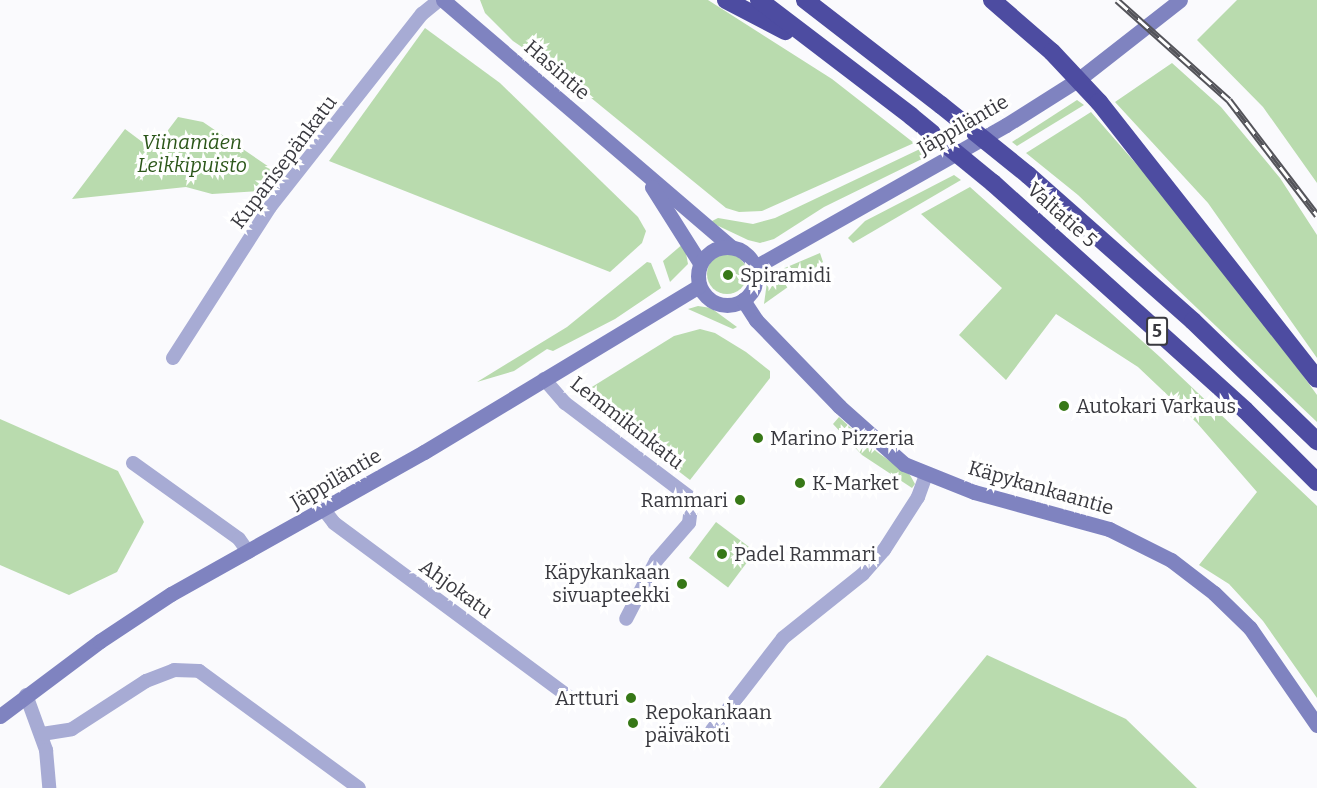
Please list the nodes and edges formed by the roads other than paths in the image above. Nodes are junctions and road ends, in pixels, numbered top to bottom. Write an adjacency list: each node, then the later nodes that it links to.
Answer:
1 (441, 0): 9 (main road, Hasintie); 15 (street, Kuparisepänkatu)
2 (726, 0): 7 (highway)
3 (759, 0): 7 (highway, Valtatie 5 / 5)
4 (805, 0): 18 (highway, Valtatie 5 / 5, bridge)
5 (992, 0): 8 (highway)
6 (1180, 0): 8 (main road, Jäppiläntie)
7 (827, 52): 21 (highway, Valtatie 5 / 5, bridge)
8 (1079, 79): 12 (main road, Jäppiläntie); 17 (highway)
9 (642, 174): 10 (main road, Hasintie); 11 (main road, Hasintie)
10 (731, 247): 11 (main road); 12 (main road)
11 (700, 263): 13 (main road)
12 (755, 267): 14 (main road)
13 (699, 286): 14 (main road); 16 (main road, Jäppiläntie)
14 (743, 300): 20 (main road, Käpykankaantie)
15 (173, 358)
16 (544, 379): 22 (main road, Jäppiläntie); 24 (street, Lemmikinkatu)
17 (1317, 380)
18 (1317, 441)
19 (134, 463): 23 (street)
20 (926, 475): 28 (main road, Käpykankaantie); 29 (street)
21 (1317, 482)
22 (324, 510): 23 (main road, Jäppiläntie); 26 (street, Ahjokatu)
23 (248, 552): 25 (main road, Jäppiläntie)
24 (626, 619)
25 (26, 695): 27 (main road, Jäppiläntie); 30 (street)
26 (568, 696)
27 (0, 716)
28 (1317, 724)
29 (712, 730)
30 (42, 734): 31 (street); 32 (street)
31 (49, 788)
32 (358, 788)

